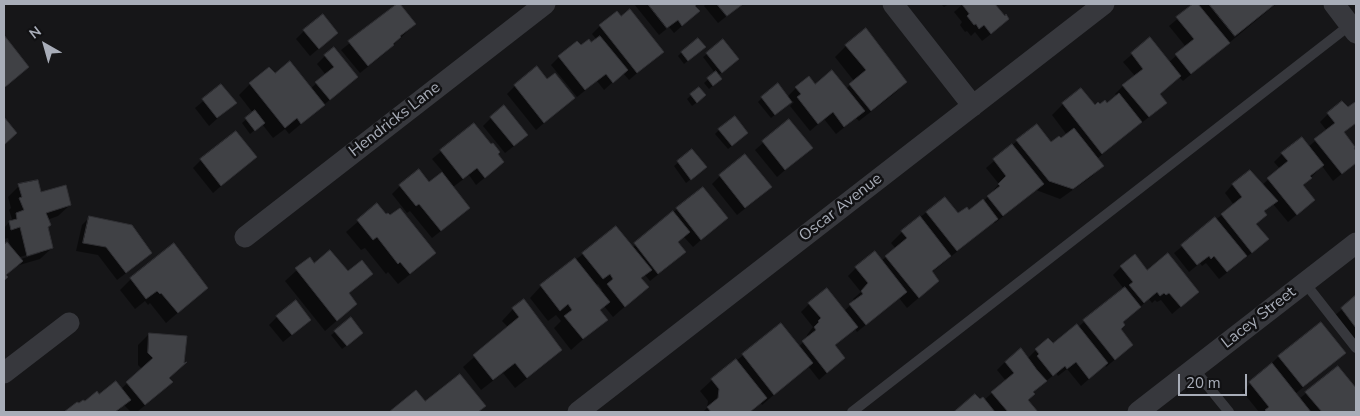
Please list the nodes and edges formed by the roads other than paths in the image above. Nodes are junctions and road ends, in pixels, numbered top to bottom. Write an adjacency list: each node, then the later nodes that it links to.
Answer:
1 (545, 4): 7 (street, Hendricks Lane)
2 (893, 4): 6 (street)
3 (1104, 4): 6 (street, Oscar Avenue)
4 (1334, 4): 5 (street)
5 (1353, 29): 15 (lane)
6 (973, 106): 14 (street, Oscar Avenue)
7 (245, 237)
8 (1356, 243): 9 (street, Lacey Street)
9 (1305, 283): 11 (lane); 12 (street, Lacey Street)
10 (69, 323): 13 (street)
11 (1356, 348)
12 (1194, 368): 16 (street, Lacey Street); 17 (lane)
13 (4, 373)
14 (578, 412)
15 (852, 412)
16 (1138, 412)
17 (1229, 412)

